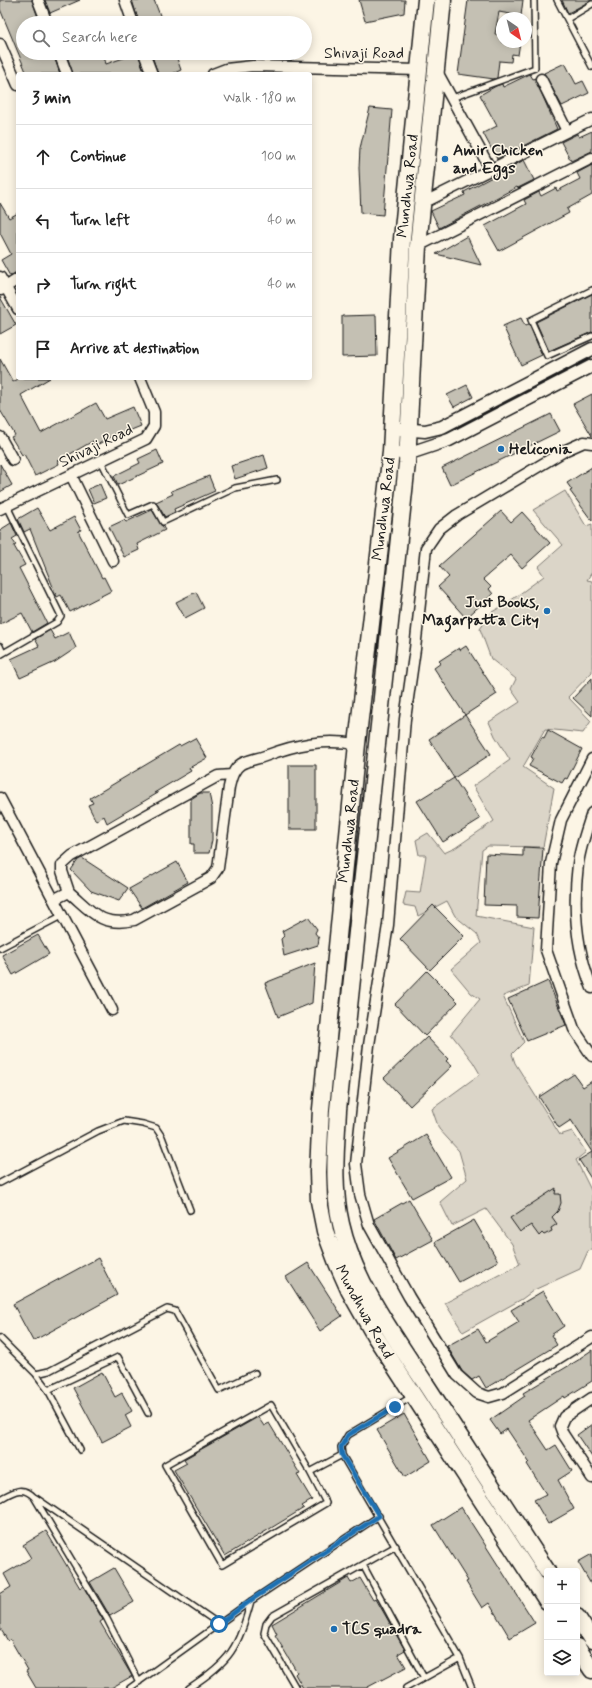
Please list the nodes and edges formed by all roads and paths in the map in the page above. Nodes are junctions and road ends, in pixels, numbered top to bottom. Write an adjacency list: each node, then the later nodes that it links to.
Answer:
1 (38, 0): 8 (street)
2 (125, 0): 9 (street)
3 (426, 0): 16 (highway, Mundhwa Road)
4 (443, 0): 17 (highway, Mundhwa Road)
5 (534, 0): 23 (lane)
6 (557, 0): 10 (lane)
7 (592, 4): 10 (lane)
8 (44, 16)
9 (131, 16)
10 (567, 19): 14 (lane)
11 (0, 44): 22 (street)
12 (62, 60): 18 (street)
13 (147, 60): 19 (street)
14 (590, 60): 15 (lane)
15 (592, 67)
16 (419, 70): 20 (street, Shivaji Road); 39 (highway, Mundhwa Road)
17 (436, 70): 23 (street); 28 (highway, Mundhwa Road)
18 (67, 72)
19 (151, 72)
20 (219, 72)
21 (541, 79): 25 (street)
22 (16, 80)
23 (452, 98): 27 (street)
24 (592, 118): 25 (street)
25 (567, 131): 27 (street)
26 (592, 158): 29 (street)
27 (491, 170): 28 (street)
28 (423, 202): 29 (highway, Mundhwa Road)
29 (418, 246): 40 (highway, Mundhwa Road)
30 (0, 277): 32 (street)
31 (16, 281): 32 (street)
32 (3, 289): 34 (street)
33 (592, 290): 35 (lane)
34 (16, 306)
35 (592, 336)
36 (592, 349): 40 (street)
37 (592, 366): 44 (street)
38 (141, 380): 46 (street, Shivaji Road)
39 (393, 428): 40 (street); 43 (highway, Mundhwa Road)
40 (409, 430): 44 (highway, Mundhwa Road)
41 (0, 437): 45 (street)
42 (592, 443): 69 (street)
43 (391, 452): 44 (street); 53 (highway, Mundhwa Road)
44 (408, 454): 59 (highway, Mundhwa Road)
45 (13, 460)
46 (101, 461): 47 (street, Shivaji Road); 48 (lane)
47 (70, 476): 49 (street, Shivaji Road); 50 (street)
48 (276, 480)
49 (4, 507): 52 (lane)
50 (113, 561)
51 (0, 646): 52 (lane)
52 (2, 654)
53 (357, 744): 55 (street); 58 (highway, Mundhwa Road)
54 (592, 758): 66 (street)
55 (232, 775): 60 (street); 60 (street)
56 (0, 798): 61 (street)
57 (592, 813): 64 (street)
58 (344, 877): 59 (highway); 74 (highway, Mundhwa Road)
59 (362, 878): 86 (highway, Mundhwa Road)
60 (69, 892): 61 (street)
61 (55, 899): 62 (street)
62 (63, 915): 63 (lane); 65 (street)
63 (0, 948)
64 (592, 988)
65 (112, 1010)
66 (592, 1056)
67 (0, 1183): 68 (lane)
68 (190, 1210)
69 (592, 1337)
70 (0, 1338): 72 (lane)
71 (254, 1373): 72 (lane)
72 (36, 1374): 73 (lane)
73 (48, 1390): 76 (lane); 77 (lane)
74 (414, 1396): 78 (lane); 87 (highway, Mundhwa Road)
75 (592, 1398): 80 (street)
76 (148, 1413)
77 (80, 1450)
78 (342, 1455): 79 (lane); 83 (lane)
79 (310, 1472): 79 (lane)
80 (590, 1472)
81 (34, 1497): 82 (lane); 90 (lane); 96 (lane)
82 (0, 1499)
83 (379, 1516): 84 (lane); 88 (lane)
84 (396, 1546): 85 (lane); 93 (lane)
85 (363, 1565): 95 (lane); 99 (lane)
86 (545, 1568)
87 (544, 1596)
88 (251, 1600): 90 (lane); 98 (lane)
89 (580, 1622): 91 (highway)
90 (219, 1624): 96 (lane)
91 (592, 1640)
92 (580, 1652): 94 (highway)
93 (460, 1658): 95 (lane); 101 (lane)
94 (592, 1670)
95 (424, 1678): 100 (lane)
96 (139, 1682): 97 (lane)
97 (130, 1688)
98 (189, 1688)
99 (296, 1688)
100 (406, 1688)
101 (472, 1688)

